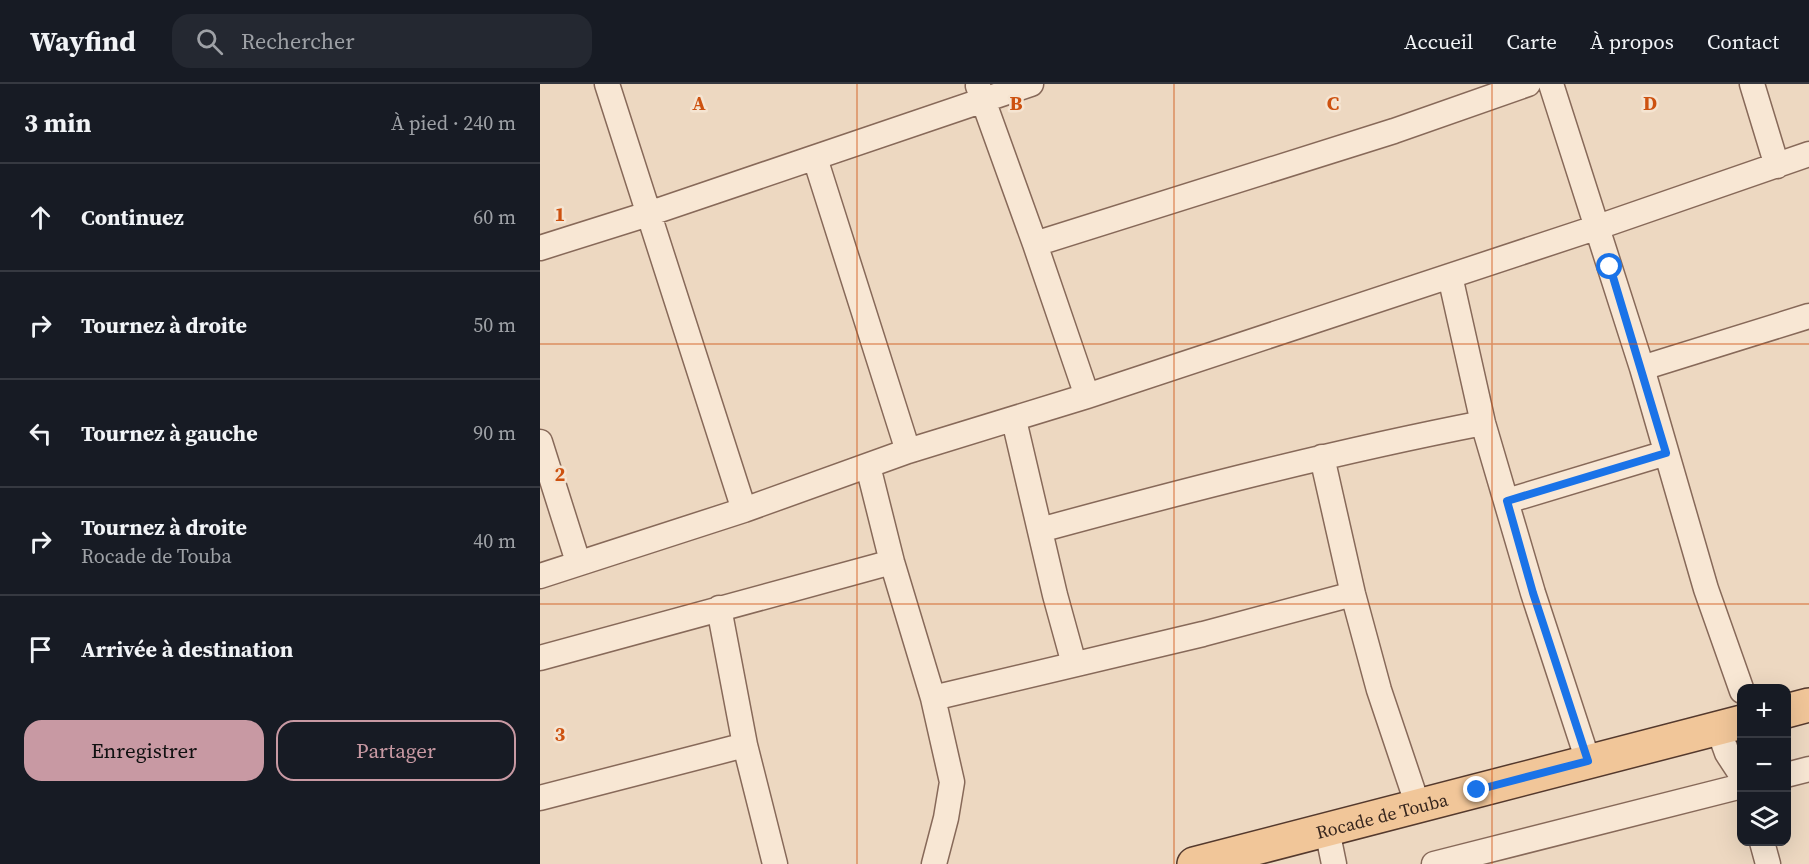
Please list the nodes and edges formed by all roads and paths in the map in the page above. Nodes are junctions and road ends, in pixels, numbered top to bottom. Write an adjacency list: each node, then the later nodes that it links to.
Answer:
1 (607, 84): 10 (street)
2 (1031, 84): 6 (street)
3 (1528, 84): 12 (street)
4 (1551, 84): 11 (street)
5 (1752, 84): 9 (street)
6 (980, 92): 8 (street); 12 (street)
7 (1809, 154): 9 (street)
8 (815, 158): 10 (street); 21 (street)
9 (1777, 166): 11 (street)
10 (648, 214): 13 (street); 26 (street)
11 (1598, 227): 14 (street); 16 (street)
12 (1035, 244): 17 (street)
13 (540, 248)
14 (1450, 276): 17 (street); 19 (street)
15 (1809, 316): 16 (street)
16 (1642, 368): 22 (street)
17 (1087, 396): 18 (street)
18 (1014, 420): 21 (street); 27 (street)
19 (1484, 423): 23 (street); 25 (street)
20 (540, 442): 28 (street)
21 (908, 451): 24 (street)
22 (1666, 453): 25 (street); 35 (street)
23 (1322, 457): 27 (street); 31 (street)
24 (868, 466): 26 (street); 29 (street)
25 (1507, 501): 41 (street)
26 (744, 510): 28 (street)
27 (1040, 530): 34 (street)
28 (578, 562): 30 (street)
29 (892, 562): 32 (street); 36 (street)
30 (540, 576)
31 (1353, 594): 34 (street); 47 (street)
32 (719, 608): 33 (street); 40 (street)
33 (540, 658)
34 (1074, 664): 36 (street)
35 (1740, 684)
36 (933, 698): 51 (street)
37 (1809, 705): 38 (main road)
38 (1791, 710)
39 (1730, 725): 41 (main road, Rocade de Touba); 42 (street)
40 (745, 745): 46 (street); 50 (street)
41 (1588, 761): 47 (main road, Rocade de Touba)
42 (1737, 768)
43 (1809, 769): 44 (street)
44 (1791, 774)
45 (1737, 787): 54 (street)
46 (540, 798)
47 (1418, 806): 48 (main road, Rocade de Touba)
48 (1327, 830): 52 (main road, Rocade de Touba); 53 (street)
49 (1763, 846): 55 (street)
50 (775, 864)
51 (934, 864)
52 (1194, 864)
53 (1334, 864)
54 (1434, 864)
55 (1767, 864)

